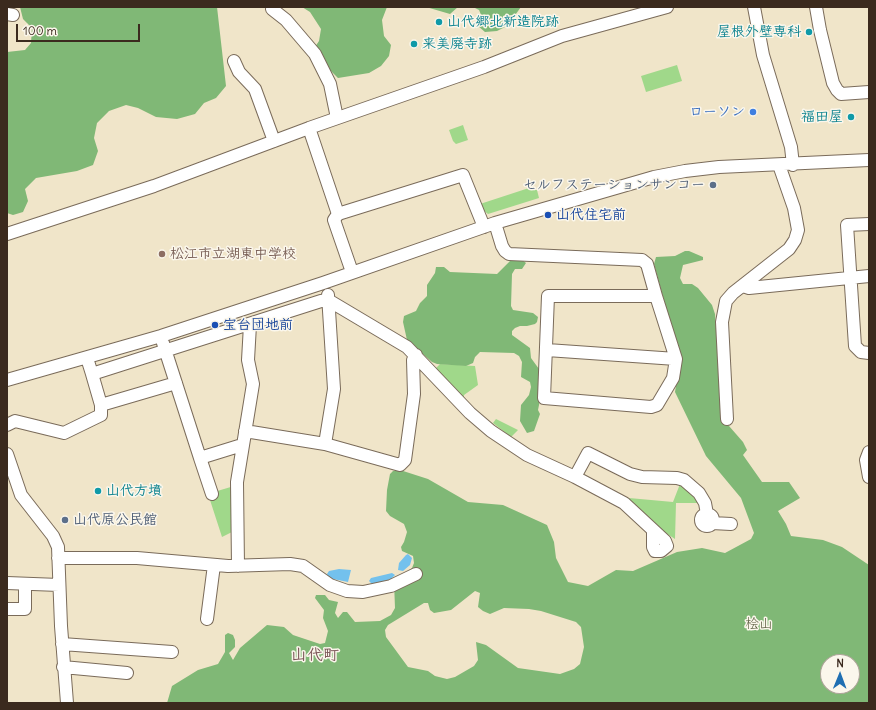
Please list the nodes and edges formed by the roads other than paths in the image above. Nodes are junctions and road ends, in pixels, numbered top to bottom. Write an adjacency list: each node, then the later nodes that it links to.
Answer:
1 (667, 7): 7 (street)
2 (754, 7): 12 (street)
3 (816, 7): 6 (street)
4 (272, 9): 7 (street)
5 (234, 61): 9 (street)
6 (869, 92)
7 (337, 118): 8 (street)
8 (309, 128): 9 (street); 13 (street)
9 (274, 141): 16 (street)
10 (869, 160): 12 (street)
11 (779, 165): 12 (street); 15 (street); 21 (street)
12 (793, 165)
13 (338, 214): 15 (street); 17 (street)
14 (869, 224): 19 (street)
15 (489, 225): 17 (street); 22 (street)
16 (7, 234)
17 (352, 272): 20 (street)
18 (869, 276): 19 (street)
19 (850, 278): 21 (street); 28 (street)
20 (323, 283): 23 (street); 25 (street)
21 (743, 286): 36 (street)
22 (656, 296): 27 (street); 31 (street)
23 (328, 300): 24 (street); 29 (street); 39 (street)
24 (250, 325): 26 (street); 38 (street)
25 (161, 336): 26 (street); 30 (street)
26 (166, 350): 32 (street); 34 (street)
27 (547, 350): 31 (street); 31 (street)
28 (869, 353)
29 (416, 355): 39 (street); 44 (street)
30 (87, 358): 32 (street); 33 (street)
31 (676, 359)
32 (92, 374): 35 (street)
33 (7, 380)
34 (176, 383): 35 (street); 43 (street)
35 (101, 406): 37 (street)
36 (728, 419)
37 (7, 425)
38 (245, 431): 39 (street); 40 (street)
39 (325, 444)
40 (242, 445): 43 (street); 51 (street)
41 (869, 452): 45 (street)
42 (7, 454): 49 (street)
43 (200, 458): 46 (street)
44 (575, 477): 47 (street); 48 (street)
45 (869, 477)
46 (212, 494)
47 (731, 524)
48 (652, 530)
49 (58, 558): 50 (street); 55 (street)
50 (214, 565): 51 (street); 57 (street)
51 (238, 566): 52 (street)
52 (416, 574)
53 (7, 583): 54 (street)
54 (25, 584): 55 (street); 56 (street)
55 (59, 585): 58 (street)
56 (7, 610)
57 (207, 619)
58 (62, 644): 59 (street); 60 (street)
59 (172, 652)
60 (64, 667): 61 (street); 62 (street)
61 (127, 673)
62 (67, 703)

